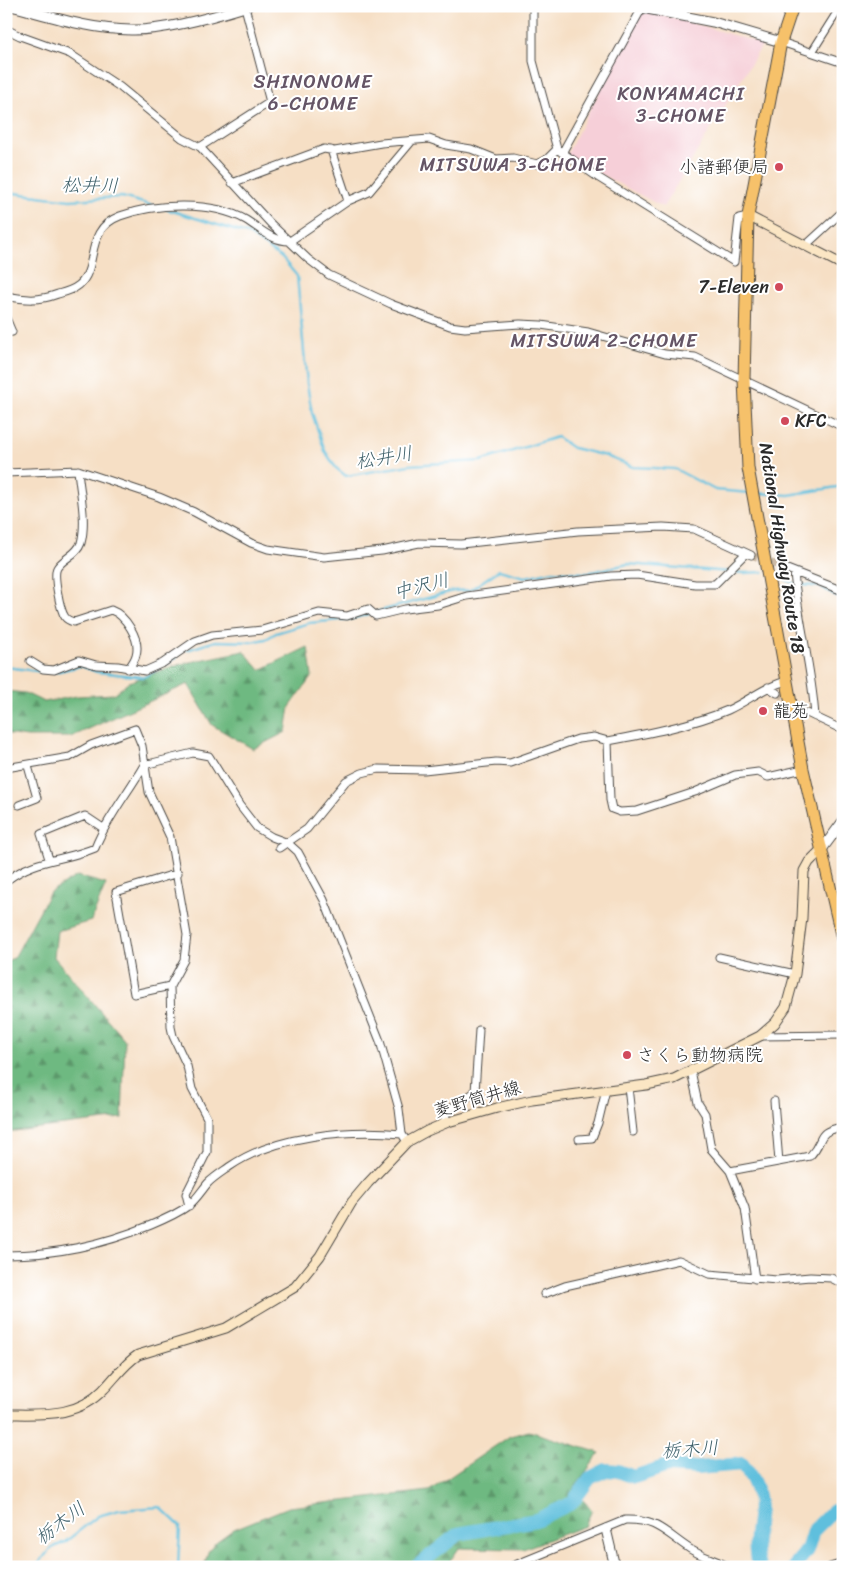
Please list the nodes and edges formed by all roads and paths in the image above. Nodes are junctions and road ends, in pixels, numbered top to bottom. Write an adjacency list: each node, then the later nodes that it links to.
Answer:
1 (11, 6): 7 (street)
2 (533, 6): 17 (street)
3 (632, 6): 8 (street)
4 (686, 6): 9 (street)
5 (793, 6): 11 (highway, National Highway Route 18)
6 (840, 6): 12 (street)
7 (246, 7): 15 (street)
8 (642, 8): 9 (street); 17 (street)
9 (682, 16): 11 (street)
10 (6, 29): 15 (street)
11 (781, 42): 12 (street); 21 (highway, National Highway Route 18)
12 (812, 52): 13 (street)
13 (843, 63)
14 (411, 142): 16 (street); 17 (street); 19 (street)
15 (200, 147): 18 (street)
16 (330, 150): 18 (street); 19 (street)
17 (559, 151): 21 (street)
18 (232, 184): 22 (street)
19 (348, 201): 22 (street)
20 (843, 211): 23 (street)
21 (748, 216): 23 (main road); 29 (highway, National Highway Route 18)
22 (290, 241): 25 (street); 29 (street)
23 (805, 246): 24 (main road)
24 (843, 265)
25 (7, 297): 26 (street)
26 (6, 306)
27 (6, 318): 28 (street)
28 (6, 333)
29 (744, 380): 30 (street); 38 (highway, National Highway Route 18)
30 (843, 427)
31 (78, 470): 32 (street); 37 (street); 37 (street)
32 (6, 473)
33 (786, 569): 34 (street)
34 (795, 576): 35 (street); 42 (street)
35 (843, 592)
36 (30, 662): 37 (street)
37 (128, 669)
38 (787, 681): 39 (street); 48 (highway, National Highway Route 18)
39 (768, 687): 40 (street); 44 (street)
40 (777, 693)
41 (807, 713): 42 (street)
42 (815, 718): 43 (street)
43 (843, 730)
44 (608, 741): 48 (street); 52 (street)
45 (144, 765): 46 (street); 51 (street); 52 (street); 56 (street)
46 (28, 766): 47 (street); 49 (street)
47 (6, 768)
48 (803, 769): 54 (highway, National Highway Route 18)
49 (19, 805)
50 (843, 821): 54 (street)
51 (103, 828): 55 (street); 55 (street)
52 (288, 843): 53 (street); 72 (street)
53 (279, 848)
54 (823, 848): 58 (highway, National Highway Route 18); 60 (main road, 菱野筒井線)
55 (49, 859): 57 (street)
56 (178, 873): 61 (street); 61 (street)
57 (6, 881)
58 (843, 944)
59 (719, 957): 60 (street)
60 (795, 974): 64 (main road, 菱野筒井線)
61 (170, 986): 76 (street)
62 (479, 1030): 69 (street)
63 (843, 1035): 64 (street)
64 (760, 1036): 65 (main road, 菱野筒井線)
65 (691, 1071): 66 (main road, 菱野筒井線); 75 (street)
66 (628, 1087): 67 (main road, 菱野筒井線); 71 (street)
67 (606, 1090): 69 (main road, 菱野筒井線); 73 (street)
68 (774, 1101): 74 (street)
69 (444, 1123): 72 (main road, 菱野筒井線)
70 (843, 1127): 74 (street)
71 (634, 1132)
72 (405, 1138): 76 (street); 81 (main road, 菱野筒井線)
73 (579, 1139)
74 (779, 1162): 75 (street)
75 (730, 1171): 78 (street)
76 (189, 1206): 77 (street)
77 (6, 1255)
78 (756, 1279): 79 (street); 80 (street)
79 (843, 1284)
80 (544, 1294)
81 (6, 1414)
82 (606, 1529): 84 (street); 85 (street); 86 (street)
83 (843, 1563): 87 (street)
84 (510, 1567)
85 (615, 1567)
86 (729, 1567)
87 (830, 1567)

